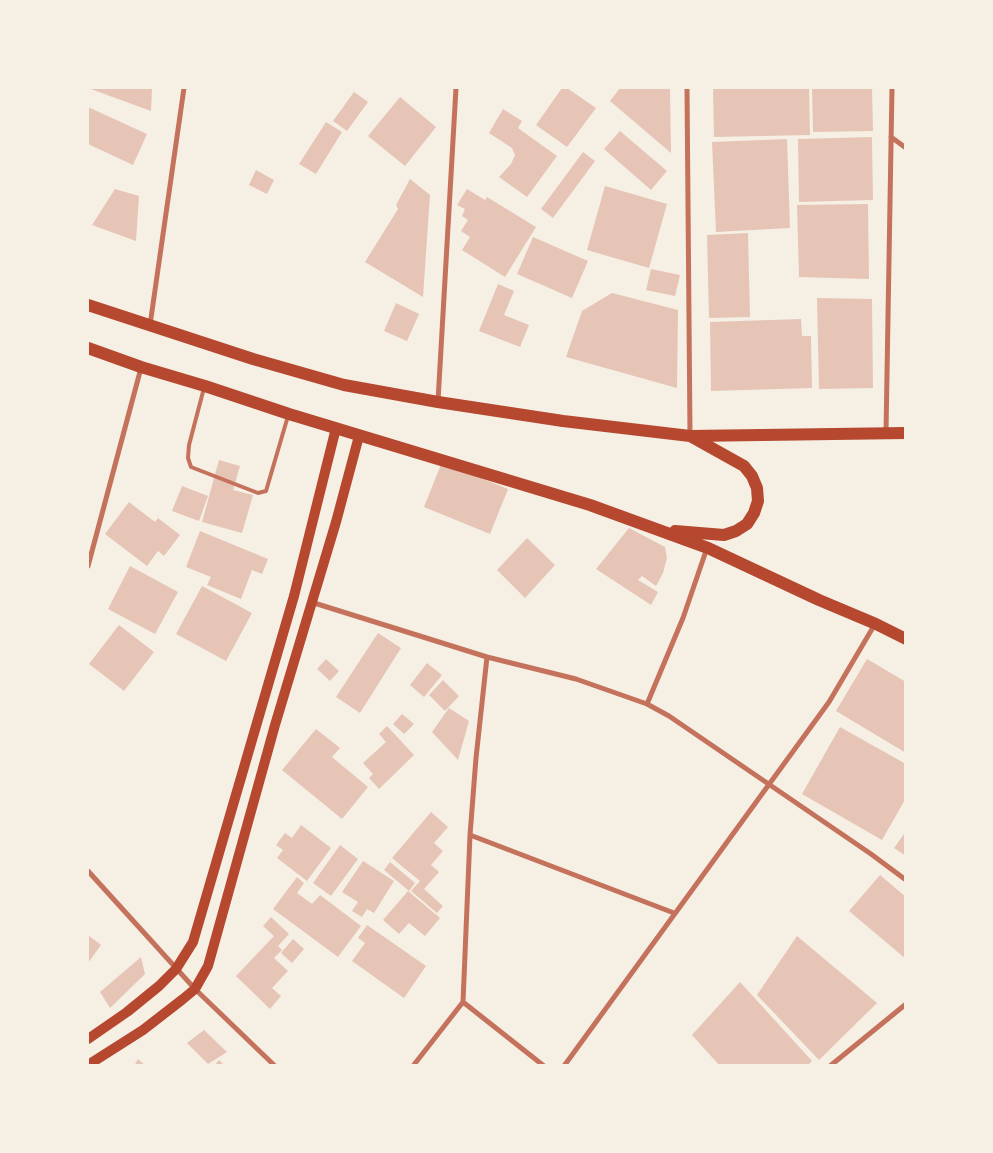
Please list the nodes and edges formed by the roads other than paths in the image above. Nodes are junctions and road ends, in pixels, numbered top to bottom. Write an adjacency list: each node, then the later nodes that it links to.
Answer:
1 (184, 88): 8 (street)
2 (456, 88): 12 (street)
3 (687, 88): 18 (street)
4 (892, 88): 5 (street)
5 (891, 137): 6 (street); 15 (street)
6 (906, 148)
7 (88, 305): 8 (main road)
8 (150, 326): 12 (main road)
9 (88, 348): 10 (main road)
10 (141, 367): 11 (main road); 21 (street)
11 (205, 386): 13 (main road); 13 (lane)
12 (438, 402): 18 (main road)
13 (289, 414): 14 (main road)
14 (336, 428): 17 (main road); 33 (main road)
15 (886, 434): 16 (main road); 18 (main road)
16 (906, 434)
17 (359, 436): 19 (main road); 23 (main road)
18 (690, 436): 19 (main road)
19 (655, 529): 20 (main road)
20 (708, 548): 24 (main road); 27 (street)
21 (88, 558): 22 (street)
22 (88, 566)
23 (311, 602): 26 (street); 34 (main road)
24 (876, 624): 25 (main road); 28 (street)
25 (906, 639)
26 (487, 657): 27 (street); 29 (street)
27 (647, 704): 28 (street)
28 (769, 785): 31 (street); 32 (street)
29 (470, 835): 32 (street); 35 (street)
30 (88, 871): 33 (street)
31 (906, 880)
32 (674, 913): 42 (street)
33 (176, 969): 34 (street); 37 (main road)
34 (195, 989): 38 (main road); 39 (street)
35 (463, 1002): 40 (street); 41 (street)
36 (906, 1004): 43 (street)
37 (88, 1039)
38 (88, 1066)
39 (275, 1066)
40 (413, 1066)
41 (544, 1066)
42 (564, 1066)
43 (830, 1066)

